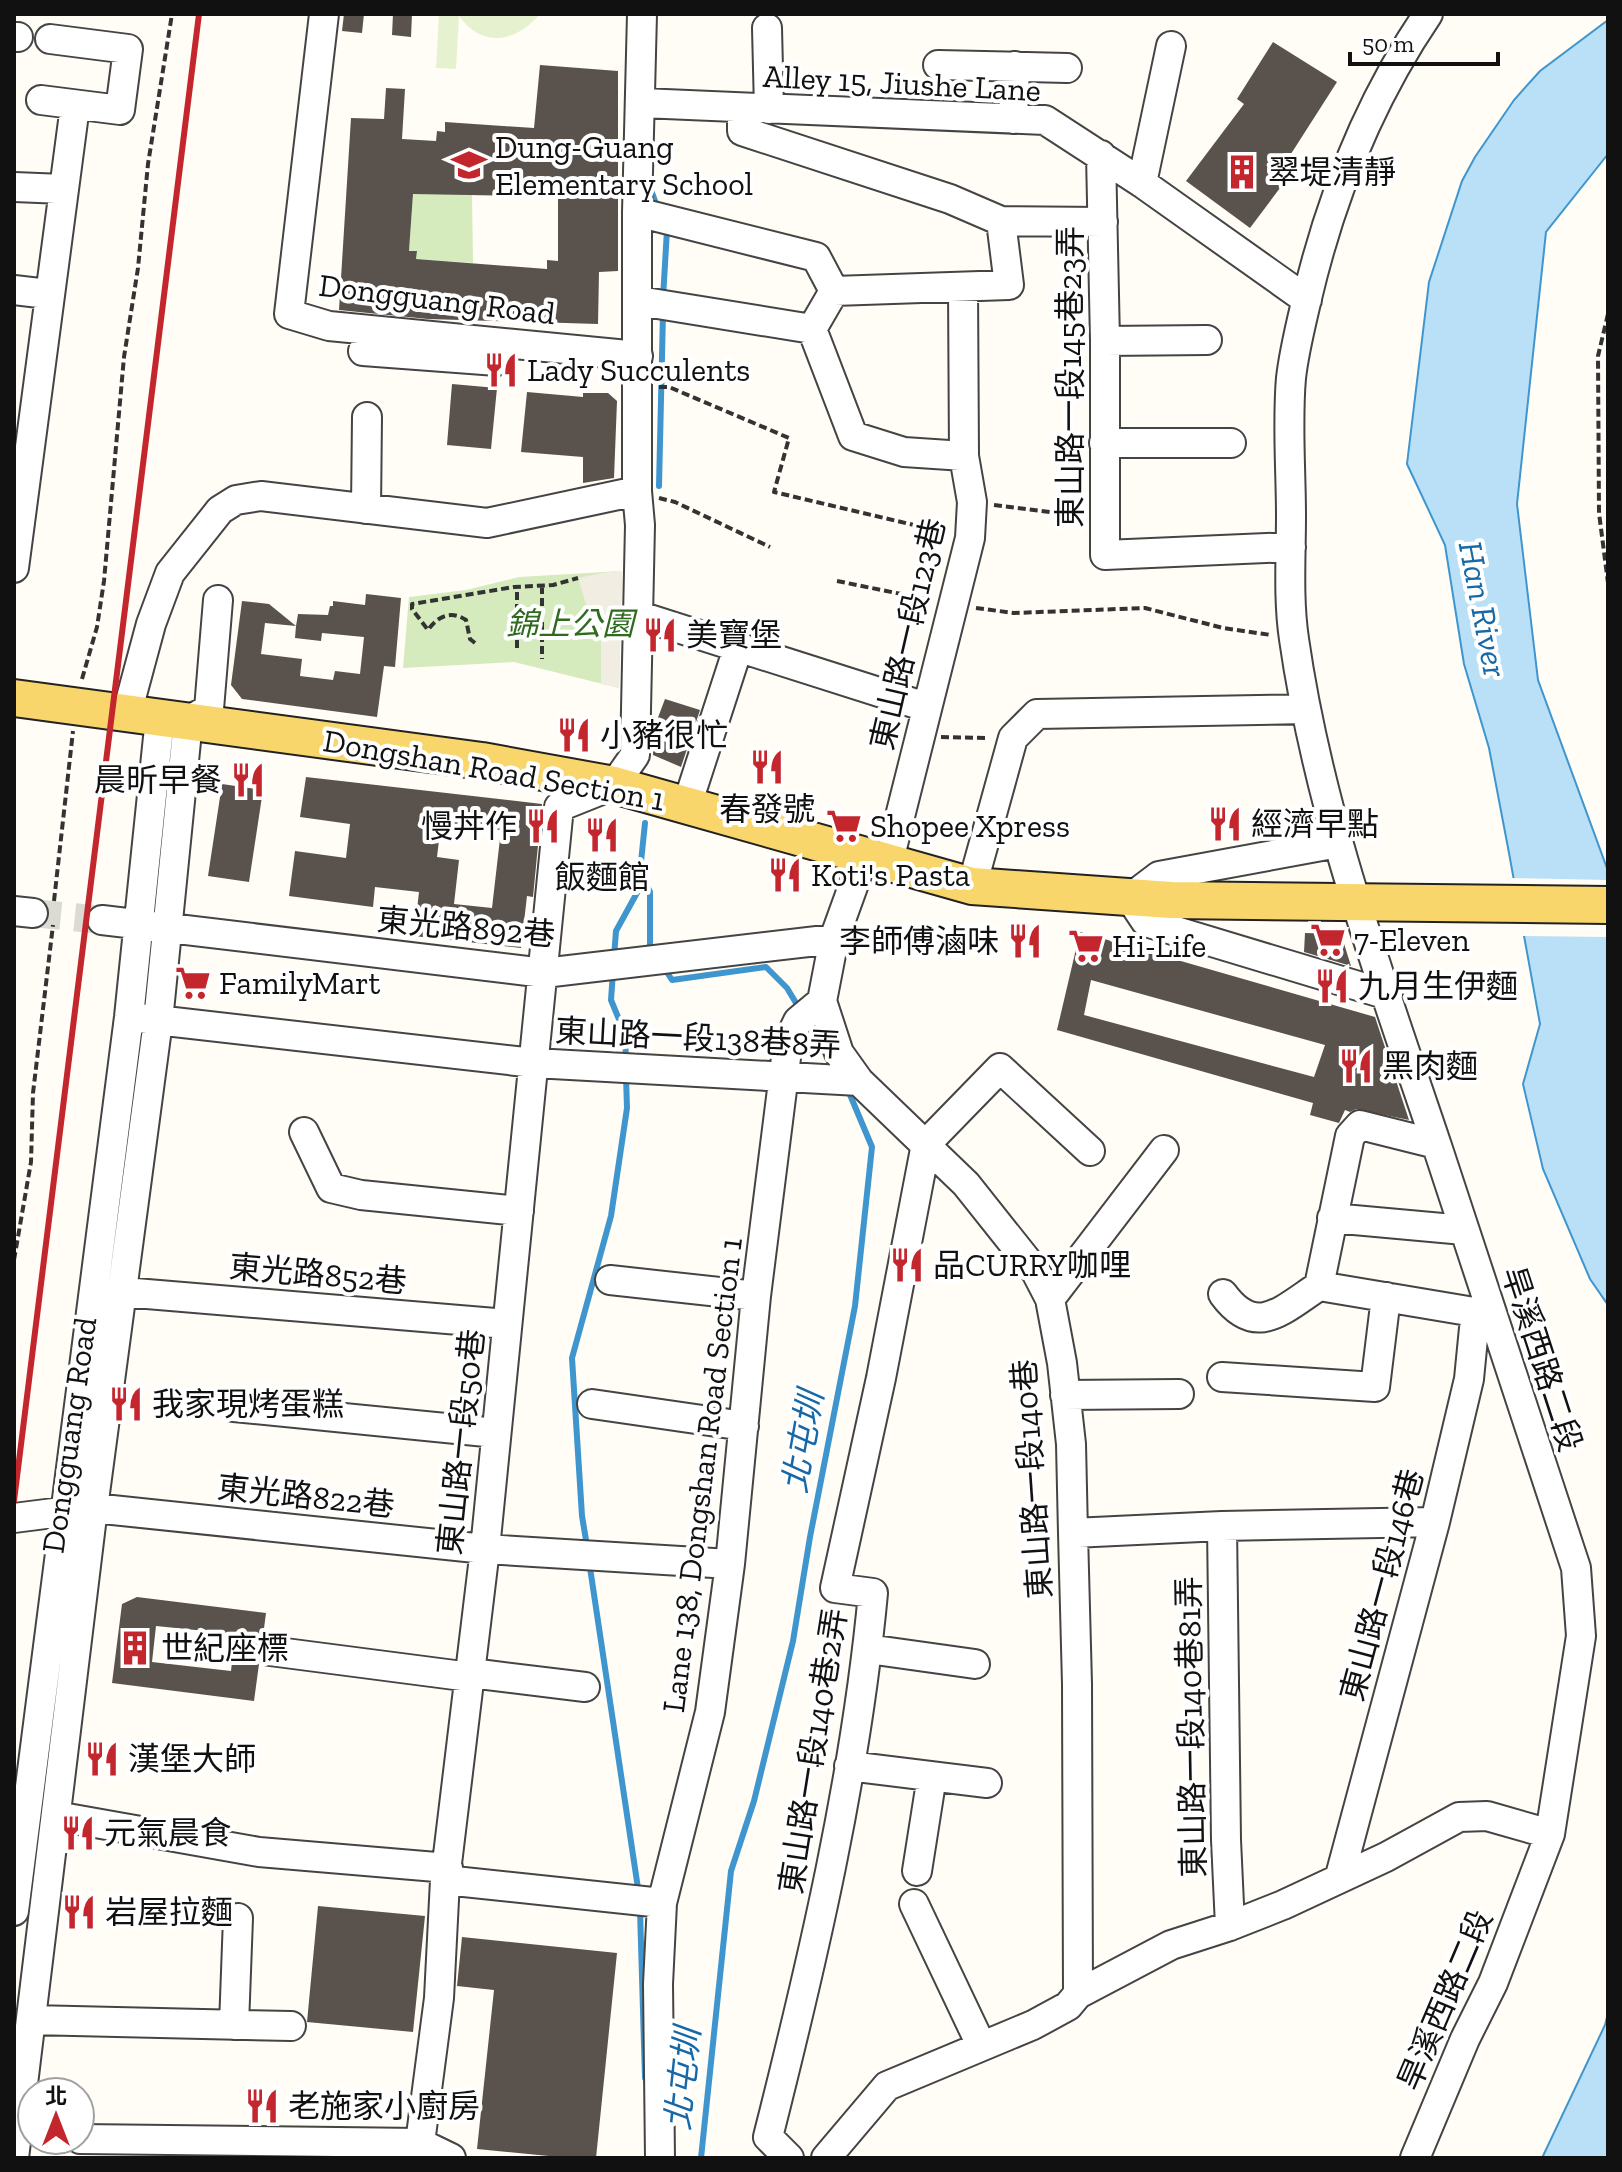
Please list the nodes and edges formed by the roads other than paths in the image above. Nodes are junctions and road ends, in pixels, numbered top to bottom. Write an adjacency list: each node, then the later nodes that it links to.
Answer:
1 (324, 14): 32 (street, Dongguang Road)
2 (642, 14): 11 (street)
3 (1428, 14): 26 (street, 旱溪西路二段)
4 (767, 28): 13 (street)
5 (50, 39): 12 (street)
6 (1171, 46): 16 (street)
7 (938, 65): 8 (street)
8 (1015, 66): 9 (street); 14 (street)
9 (1067, 68)
10 (41, 100): 12 (street)
11 (642, 103): 13 (street, Alley 15, Jiushe Lane); 19 (street)
12 (75, 106): 18 (street)
13 (755, 108): 14 (street, Alley 15, Jiushe Lane); 20 (street)
14 (1013, 119): 15 (street, Alley 15, Jiushe Lane)
15 (1101, 155): 16 (street, Alley 15, Jiushe Lane); 21 (street, 東山路一段145巷23弄)
16 (1142, 183): 26 (street, Alley 15, Jiushe Lane)
17 (14, 187): 18 (street)
18 (63, 189): 25 (street)
19 (637, 212): 24 (street); 27 (street)
20 (1001, 221): 21 (street); 22 (street)
21 (1103, 222): 30 (street, 東山路一段145巷23弄)
22 (963, 287): 24 (street); 36 (street, 東山路一段123巷)
23 (14, 290): 25 (street)
24 (834, 291): 28 (street)
25 (48, 294): 40 (street)
26 (1307, 300): 39 (street, 旱溪西路二段)
27 (639, 301): 28 (street); 32 (street)
28 (812, 329): 36 (street)
29 (1207, 340): 30 (street)
30 (1105, 341): 34 (street, 東山路一段145巷23弄)
31 (363, 351): 32 (street)
32 (638, 371): 37 (street)
33 (367, 417): 38 (street)
34 (1104, 443): 35 (street); 39 (street, 東山路一段145巷23弄)
35 (1231, 443)
36 (964, 456): 45 (street, 東山路一段123巷)
37 (637, 491): 38 (street); 42 (street)
38 (366, 509): 47 (street)
39 (1291, 547): 46 (street, 旱溪西路二段)
40 (14, 568)
41 (218, 600): 47 (street)
42 (640, 616): 43 (street); 48 (street)
43 (738, 648): 45 (street); 49 (street)
44 (14, 698): 47 (main road, Dongshan Road Section 1)
45 (926, 707): 51 (street, 東山路一段123巷)
46 (1306, 709): 50 (street, 旱溪西路二段); 52 (street)
47 (158, 717): 48 (main road, Dongshan Road Section 1); 57 (street, Dongguang Road); 58 (street, Dongguang Road)
48 (614, 785): 49 (main road, Dongshan Road Section 1); 60 (street, 東山路一段50巷)
49 (687, 805): 51 (main road, Dongshan Road Section 1)
50 (1338, 843): 53 (street); 54 (street, 旱溪西路二段)
51 (876, 860): 52 (main road, Dongshan Road Section 1); 59 (street, 東山路一段140巷)
52 (972, 886): 53 (main road, Dongshan Road Section 1)
53 (1130, 898): 54 (main road, Dongshan Road Section 1); 61 (street)
54 (1356, 901): 55 (main road, Dongshan Road Section 1); 61 (street, 旱溪西路二段)
55 (1608, 905)
56 (102, 920): 57 (street, 東光路892巷)
57 (139, 924): 58 (street, 東光路892巷); 63 (street, Dongguang Road)
58 (169, 928): 60 (street, 東光路892巷); 64 (street, Dongguang Road)
59 (834, 939): 60 (street, 東光路892巷); 62 (street, 東山路一段140巷)
60 (544, 973): 65 (street, 東山路一段50巷)
61 (1388, 995): 70 (street, 旱溪西路二段)
62 (822, 1001): 66 (street, Lane 138, Dongshan Road Section 1); 67 (street, 東山路一段140巷)
63 (129, 1017): 64 (street, 東山路一段138巷8弄); 92 (street, Dongguang Road)
64 (158, 1021): 65 (street, 東山路一段138巷8弄); 78 (street, Dongguang Road)
65 (534, 1063): 66 (street, 東山路一段138巷8弄); 73 (street, 東山路一段50巷)
66 (783, 1079): 67 (street, 東山路一段138巷8弄); 80 (street, Lane 138, Dongshan Road Section 1)
67 (859, 1081): 69 (street, 東山路一段140巷)
68 (304, 1132): 73 (street)
69 (926, 1144): 72 (street); 82 (street, 東山路一段140巷); 99 (street, 東山路一段140巷2弄)
70 (1436, 1144): 74 (street); 75 (street, 旱溪西路二段)
71 (1164, 1150): 82 (street)
72 (1090, 1151)
73 (519, 1211): 84 (street, 東山路一段50巷)
74 (1332, 1218): 75 (street); 77 (street)
75 (1464, 1230): 83 (street, 旱溪西路二段)
76 (610, 1280): 80 (street)
77 (1319, 1286): 79 (street); 81 (street)
78 (123, 1292): 84 (street, 東光路852巷); 92 (street, Dongguang Road)
79 (1223, 1294)
80 (756, 1296): 90 (street, Lane 138, Dongshan Road Section 1)
81 (1386, 1297): 83 (street); 85 (street)
82 (1050, 1299): 87 (street, 東山路一段140巷)
83 (1493, 1319): 94 (street, 東山路一段146巷); 108 (street, 旱溪西路二段)
84 (507, 1324): 91 (street, 東山路一段50巷)
85 (1222, 1377)
86 (1179, 1394): 87 (street)
87 (1065, 1395): 96 (street, 東山路一段140巷)
88 (592, 1404): 90 (street)
89 (234, 1407): 91 (street)
90 (744, 1426): 98 (street, Lane 138, Dongshan Road Section 1)
91 (496, 1433): 97 (street, 東山路一段50巷)
92 (80, 1509): 93 (street, 東光路822巷); 97 (street, 東光路822巷); 107 (street, Dongguang Road); 114 (street, Dongguang Road)
93 (14, 1518)
94 (1435, 1522): 95 (street); 111 (street, 東山路一段146巷)
95 (1222, 1526): 96 (street); 116 (street, 東山路一段140巷81弄)
96 (1073, 1533): 117 (street, 東山路一段140巷)
97 (485, 1549): 98 (street, 東光路822巷); 102 (street, 東山路一段50巷)
98 (730, 1564): 112 (street, Lane 138, Dongshan Road Section 1)
99 (868, 1649): 101 (street); 104 (street, 東山路一段140巷2弄)
100 (270, 1651): 102 (street)
101 (975, 1664)
102 (470, 1677): 103 (street); 110 (street, 東山路一段50巷)
103 (585, 1687)
104 (849, 1766): 105 (street); 127 (street, 東山路一段140巷2弄)
105 (932, 1776): 106 (street); 109 (street)
106 (987, 1783)
107 (56, 1816): 110 (street); 118 (street, Dongguang Road)
108 (1550, 1834): 111 (street); 129 (street, 旱溪西路二段)
109 (917, 1871)
110 (447, 1874): 112 (street); 124 (street, 東山路一段50巷)
111 (1340, 1876): 116 (street)
112 (646, 1900): 126 (street, Lane 138, Dongshan Road Section 1)
113 (914, 1904): 121 (street)
114 (14, 1911)
115 (238, 1918): 119 (street)
116 (1230, 1926): 117 (street)
117 (1078, 1994): 121 (street)
118 (31, 2020): 119 (street); 122 (street, Dongguang Road)
119 (234, 2025): 120 (street)
120 (291, 2026)
121 (981, 2045): 128 (street)
122 (27, 2076)
123 (96, 2139): 124 (street)
124 (420, 2143): 125 (street)
125 (451, 2158)
126 (660, 2158)
127 (789, 2158)
128 (826, 2158)
129 (1415, 2158)

